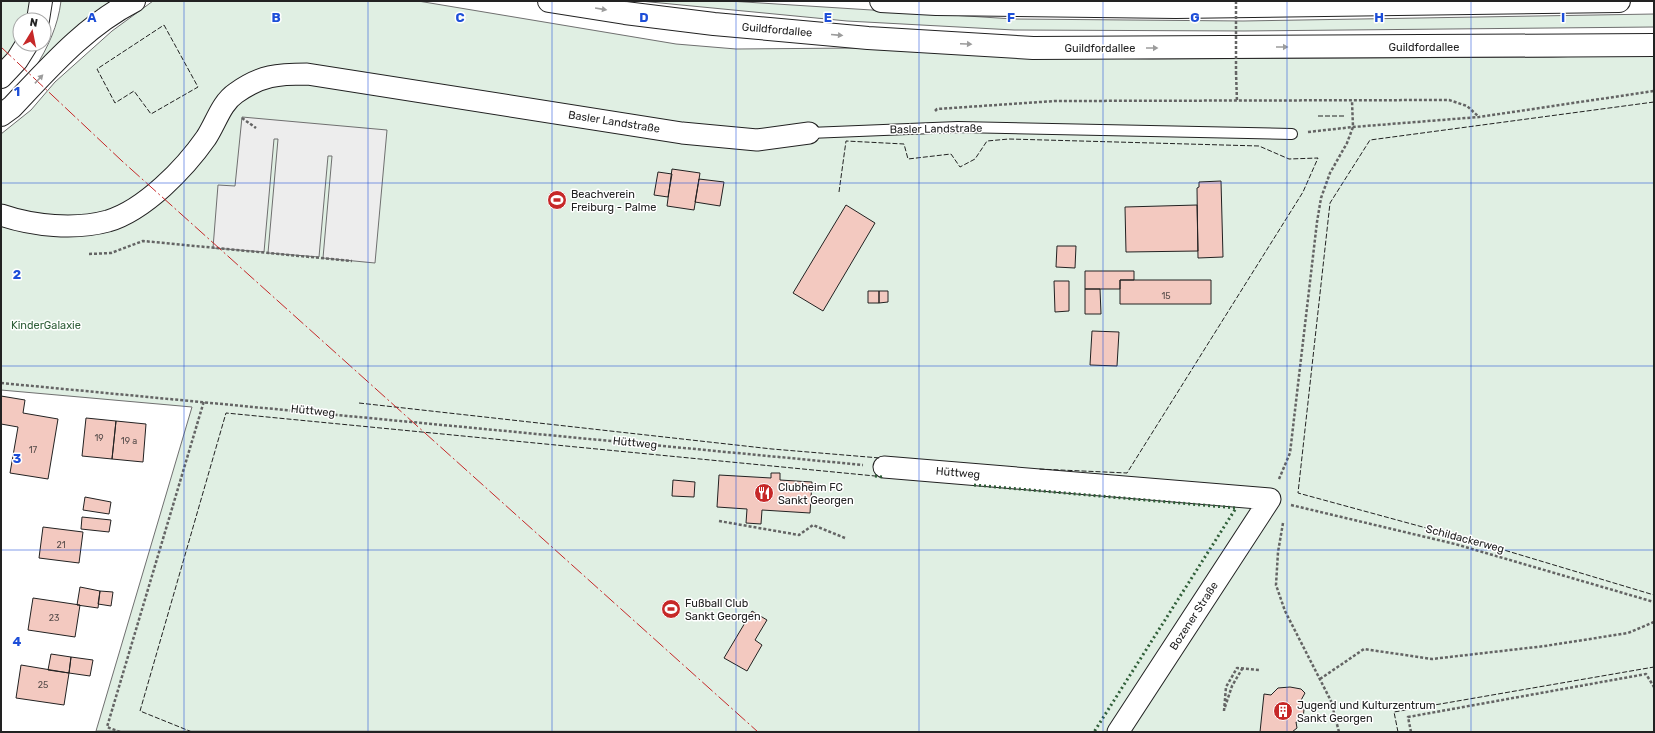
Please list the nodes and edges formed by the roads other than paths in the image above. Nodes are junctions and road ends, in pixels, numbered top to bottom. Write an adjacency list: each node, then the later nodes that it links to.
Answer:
1 (41, 1): 6 (highway)
2 (134, 1): 10 (highway, one-way to 2)
3 (549, 1): 7 (highway, Guildfordallee, one-way to 7)
4 (881, 1): 5 (highway)
5 (1619, 1)
6 (39, 12)
7 (1654, 45)
8 (22, 52): 9 (highway)
9 (1, 77)
10 (1, 115)
11 (809, 133): 12 (lane, Basler Landstraße); 13 (street, Basler Landstraße)
12 (1292, 134)
13 (1, 215)
14 (884, 467): 15 (street, Hüttweg)
15 (1270, 499): 16 (street, Bozener Straße)
16 (1118, 732)

